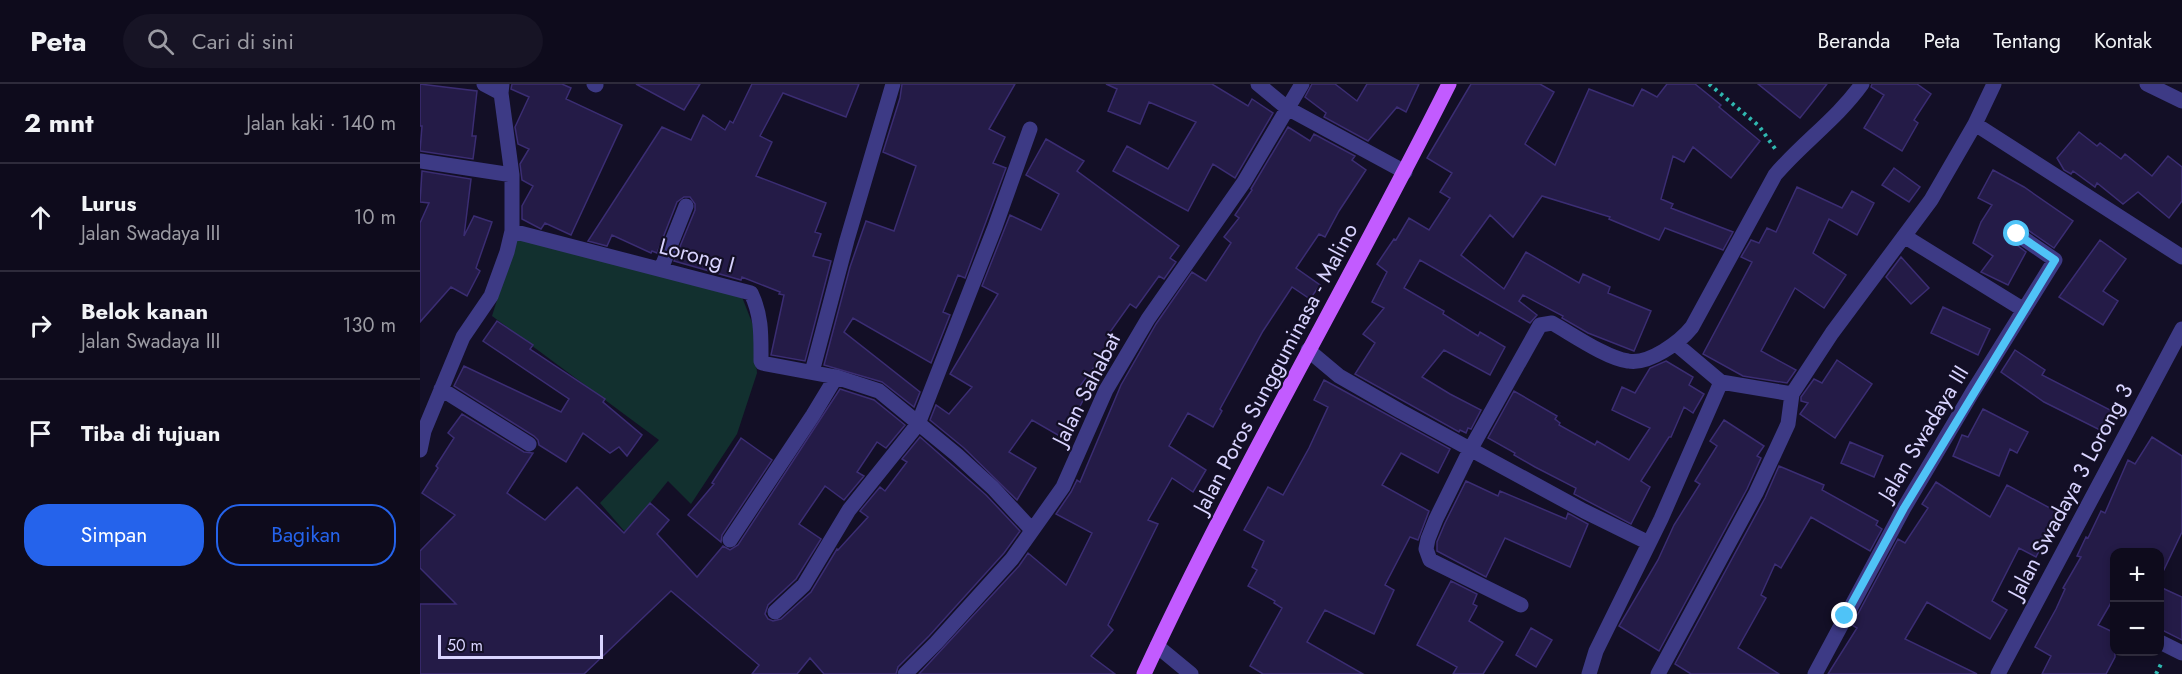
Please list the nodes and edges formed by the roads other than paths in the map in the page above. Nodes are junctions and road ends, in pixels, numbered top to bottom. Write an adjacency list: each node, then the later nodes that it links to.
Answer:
1 (484, 84): 9 (street)
2 (893, 84): 27 (street)
3 (1258, 84): 11 (street)
4 (1302, 84): 11 (street, Jalan Sahabat)
5 (1449, 84): 15 (main road, Jalan Poros Sungguminasa - Malino)
6 (1862, 84): 25 (street)
7 (1994, 84): 12 (street)
8 (2147, 84): 10 (street)
9 (502, 88): 16 (street)
10 (2182, 101)
11 (1287, 108): 15 (street); 37 (street, Jalan Sahabat)
12 (1975, 123): 20 (street); 21 (street)
13 (1030, 129): 32 (street)
14 (420, 161): 16 (street)
15 (1405, 172): 26 (main road, Jalan Poros Sungguminasa - Malino)
16 (512, 175): 18 (street)
17 (686, 206): 22 (street)
18 (512, 231): 22 (street, Lorong I); 30 (street)
19 (2017, 234): 23 (street, Jalan Swadaya III)
20 (1904, 236): 23 (street); 31 (street)
21 (2182, 257)
22 (661, 268): 27 (street, Lorong I)
23 (2024, 310): 50 (street, Jalan Swadaya III)
24 (2182, 329): 51 (street, Jalan Swadaya 3 Lorong 3)
25 (1676, 345): 29 (street); 36 (street)
26 (1308, 350): 36 (street); 43 (main road, Jalan Poros Sungguminasa - Malino)
27 (812, 372): 28 (street)
28 (836, 377): 32 (street); 38 (street)
29 (1721, 382): 31 (street); 39 (street)
30 (441, 389): 33 (street); 34 (street)
31 (1792, 394): 49 (street)
32 (918, 424): 37 (street); 41 (street)
33 (422, 430): 35 (street)
34 (529, 444)
35 (420, 450)
36 (1470, 450): 39 (street); 40 (street)
37 (1032, 530): 45 (street, Jalan Sahabat)
38 (730, 540)
39 (1649, 543): 48 (street)
40 (1521, 605)
41 (775, 612)
42 (2164, 644): 44 (street)
43 (1157, 646): 46 (main road, Jalan Poros Sungguminasa - Malino); 47 (street)
44 (2182, 653)
45 (905, 674)
46 (1144, 674)
47 (1191, 674)
48 (1589, 674)
49 (1658, 674)
50 (1815, 674)
51 (1998, 674)

